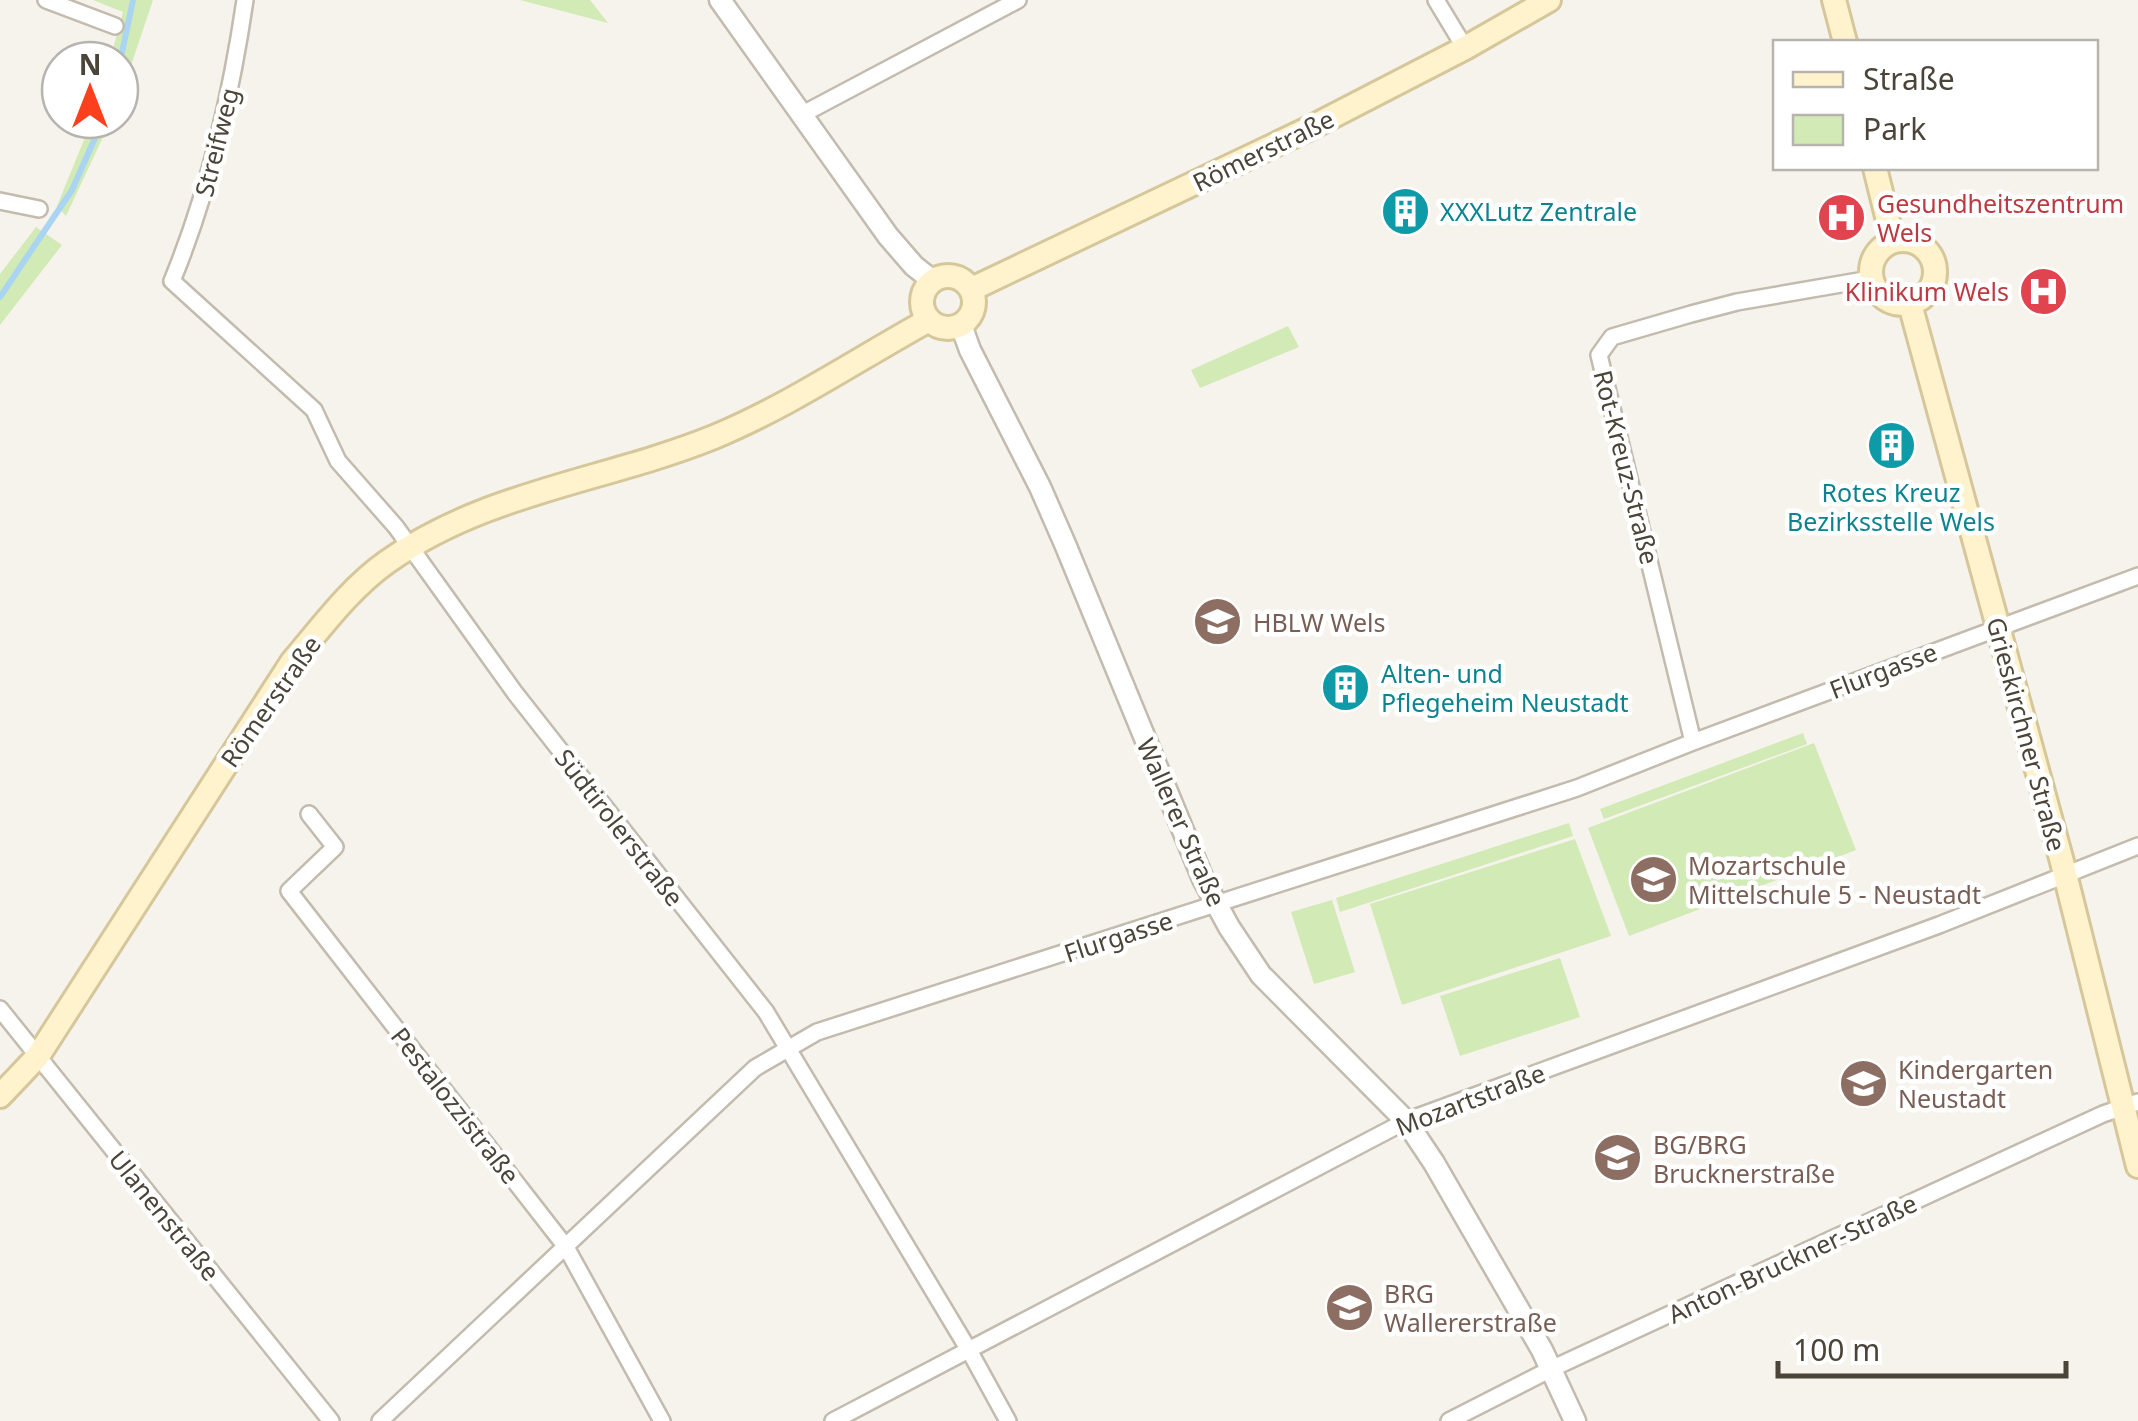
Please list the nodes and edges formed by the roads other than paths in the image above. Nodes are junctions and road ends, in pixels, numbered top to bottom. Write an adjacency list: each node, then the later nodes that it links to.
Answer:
1 (46, 0): 8 (street)
2 (246, 0): 17 (street, Streifweg)
3 (720, 0): 11 (street)
4 (1018, 0): 11 (street)
5 (1436, 0): 10 (street)
6 (1549, 0): 10 (main road, Römerstraße)
7 (1834, 0): 9 (main road)
8 (116, 26)
9 (1844, 40)
10 (1465, 48): 19 (main road, Römerstraße)
11 (801, 114): 18 (street)
12 (1875, 170): 15 (main road)
13 (0, 201): 14 (street)
14 (38, 208)
15 (1893, 241): 16 (main road); 20 (main road)
16 (1870, 279): 20 (main road); 26 (street, Rot-Kreuz-Straße)
17 (172, 281): 23 (street, Südtirolerstraße)
18 (933, 281): 19 (main road); 21 (main road)
19 (972, 290): 22 (main road)
20 (1910, 304): 25 (main road, Grieskirchner Straße)
21 (929, 320): 22 (main road); 23 (main road, Römerstraße)
22 (961, 325): 30 (street, Wallerer Straße)
23 (410, 548): 32 (street, Südtirolerstraße); 33 (main road, Römerstraße)
24 (2138, 576): 25 (street, Flurgasse)
25 (1998, 627): 26 (street, Flurgasse); 29 (main road, Grieskirchner Straße)
26 (1693, 742): 30 (street, Flurgasse)
27 (308, 814): 38 (street, Pestalozzistraße)
28 (2138, 846): 29 (street, Mozartstraße)
29 (2066, 877): 35 (main road, Grieskirchner Straße); 36 (street, Mozartstraße)
30 (1217, 904): 32 (street, Flurgasse); 36 (street, Wallerer Straße)
31 (0, 1009): 33 (street, Ulanenstraße)
32 (788, 1047): 38 (street, Flurgasse); 39 (street, Südtirolerstraße)
33 (38, 1056): 34 (main road, Römerstraße); 41 (street, Ulanenstraße)
34 (0, 1096)
35 (2130, 1103): 37 (main road, Grieskirchner Straße); 40 (street, Anton-Bruckner-Straße)
36 (1406, 1121): 39 (street, Mozartstraße); 40 (street, Wallerer Straße)
37 (2138, 1166)
38 (566, 1247): 42 (street, Flurgasse); 43 (street, Pestalozzistraße)
39 (970, 1352): 44 (street, Mozartstraße); 45 (street, Südtirolerstraße)
40 (1551, 1369): 46 (street, Anton-Bruckner-Straße); 47 (street, Wallerer Straße)
41 (330, 1421)
42 (380, 1421)
43 (662, 1421)
44 (833, 1421)
45 (1008, 1421)
46 (1449, 1421)
47 (1575, 1421)

